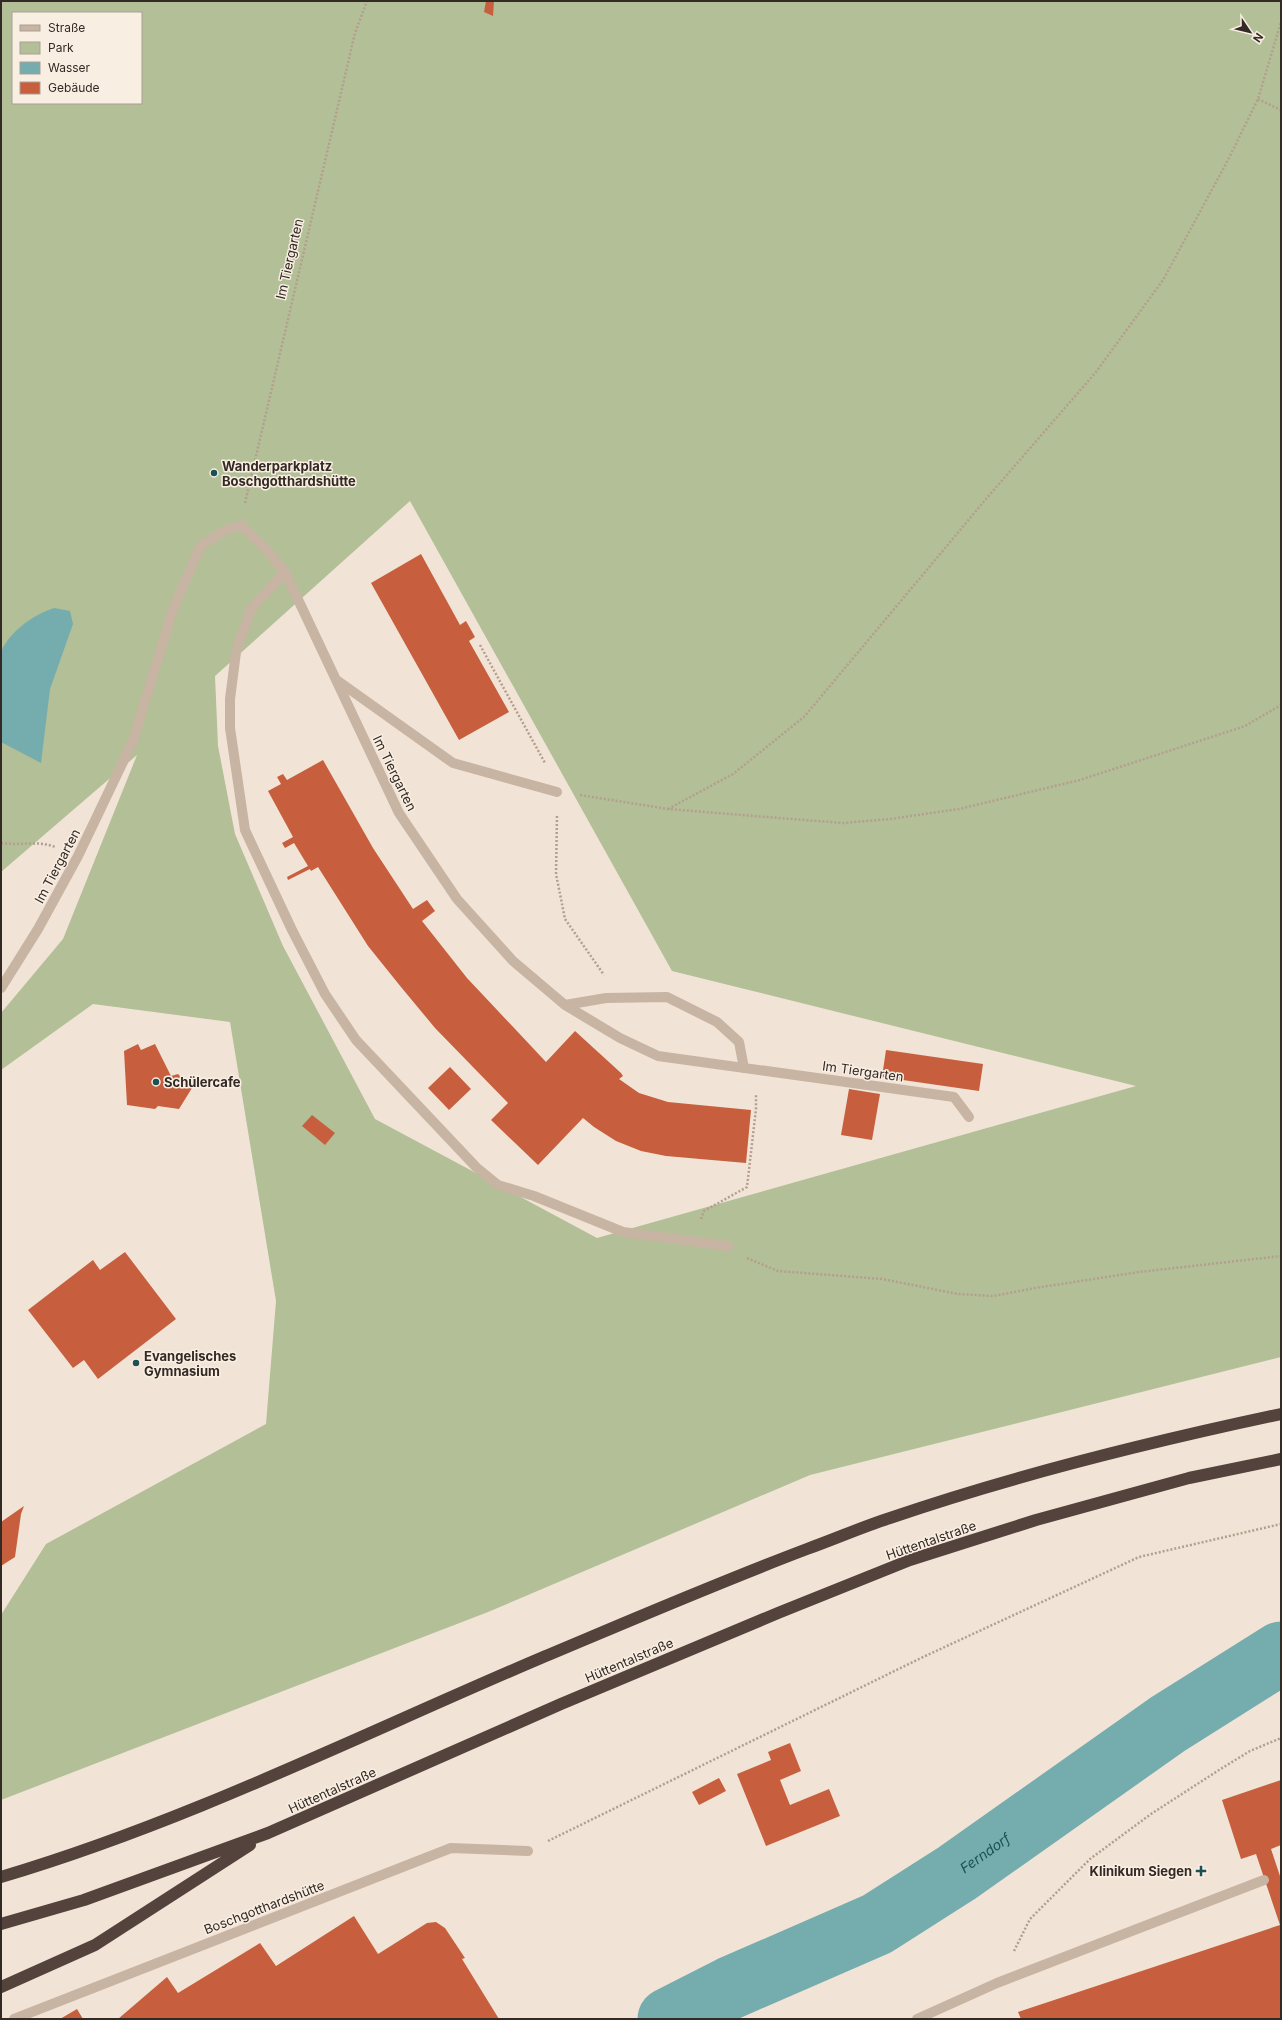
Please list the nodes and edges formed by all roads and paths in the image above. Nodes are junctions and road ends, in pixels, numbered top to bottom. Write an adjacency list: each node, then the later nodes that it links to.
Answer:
1 (367, 1): 5 (path, Im Tiergarten)
2 (1281, 22): 3 (path)
3 (1258, 99): 4 (path); 10 (path)
4 (1281, 110)
5 (241, 525): 6 (street, Im Tiergarten); 12 (street, Im Tiergarten)
6 (285, 572): 7 (street, Im Tiergarten); 18 (street)
7 (336, 680): 9 (street); 14 (street, Im Tiergarten)
8 (1281, 705): 10 (path)
9 (557, 792): 10 (path)
10 (668, 809)
11 (1, 843): 12 (path)
12 (78, 856): 13 (street, Im Tiergarten)
13 (1, 988)
14 (565, 1005): 15 (street, Im Tiergarten); 15 (street)
15 (744, 1068): 17 (street, Im Tiergarten)
16 (756, 1109): 18 (path)
17 (969, 1117)
18 (693, 1242): 19 (street)
19 (728, 1246): 20 (path)
20 (1281, 1256)
21 (1281, 1414): 27 (highway)
22 (1281, 1459): 25 (highway, Hüttentalstraße)
23 (1281, 1524): 26 (path)
24 (1281, 1738): 30 (path)
25 (268, 1833): 29 (highway, Hüttentalstraße); 31 (highway)
26 (528, 1851): 32 (street, Boschgotthardshütte)
27 (1, 1877)
28 (1264, 1880): 30 (street)
29 (1, 1924)
30 (997, 1983): 33 (street)
31 (1, 1987)
32 (14, 2019)
33 (917, 2019)

